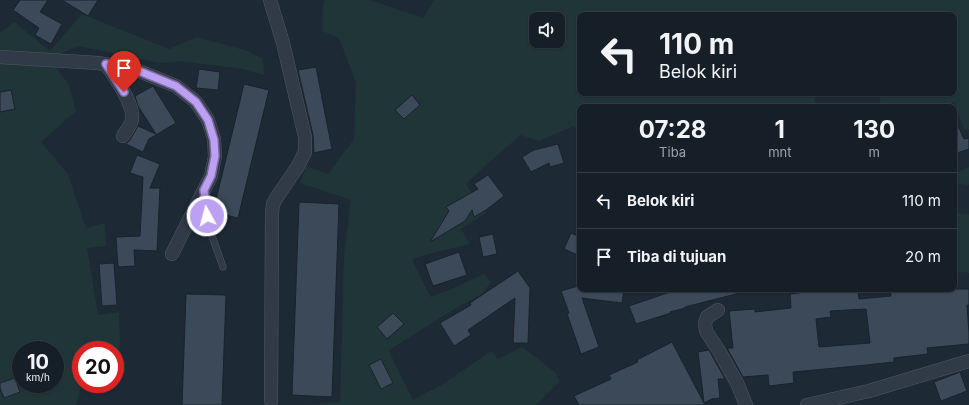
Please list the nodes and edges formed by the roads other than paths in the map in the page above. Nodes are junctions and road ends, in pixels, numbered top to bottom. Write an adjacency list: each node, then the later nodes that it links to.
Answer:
1 (270, 0): 10 (street)
2 (0, 57): 3 (street)
3 (106, 64): 4 (street); 5 (street)
4 (123, 136)
5 (204, 190): 6 (street); 7 (lane)
6 (172, 254)
7 (223, 267)
8 (718, 310): 11 (street)
9 (969, 361): 12 (street)
10 (271, 401)
11 (746, 405)
12 (807, 405)

